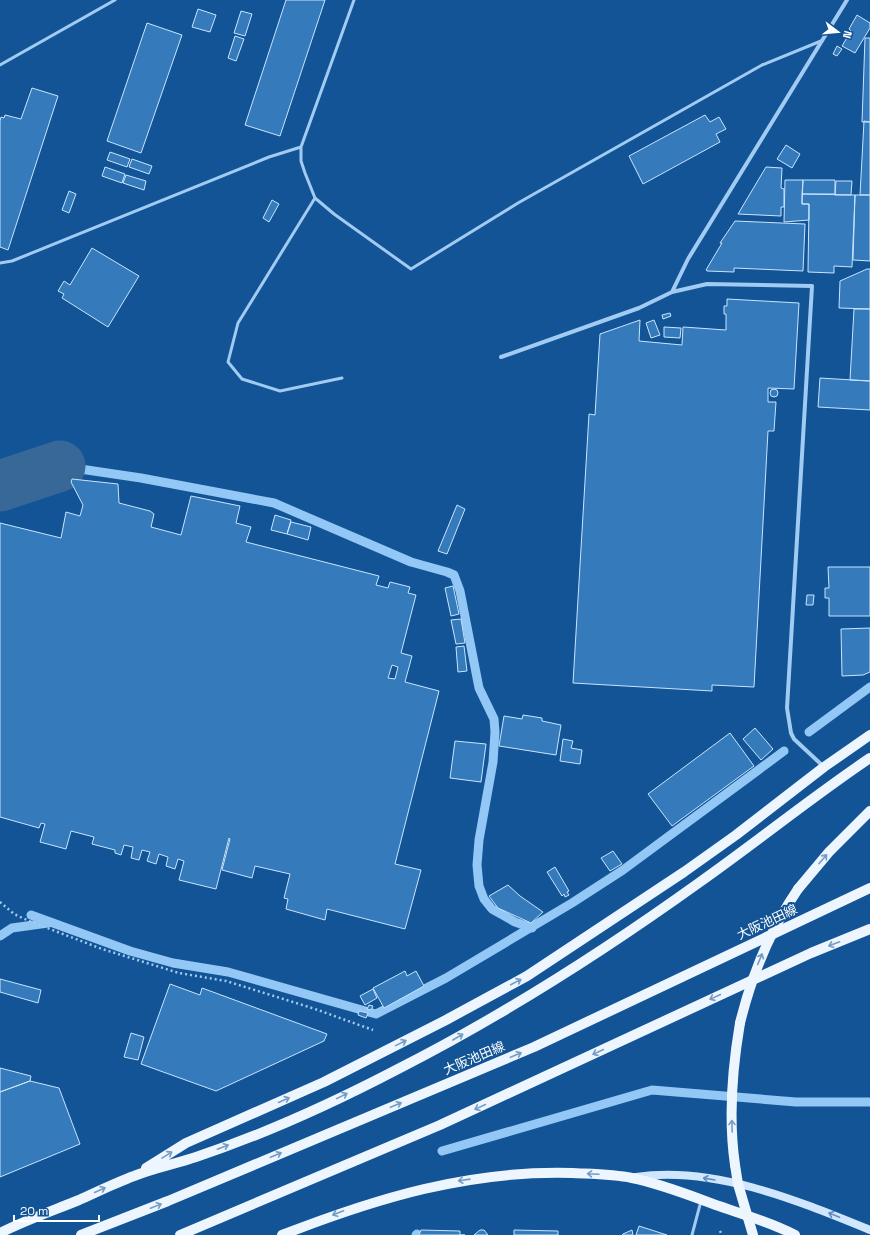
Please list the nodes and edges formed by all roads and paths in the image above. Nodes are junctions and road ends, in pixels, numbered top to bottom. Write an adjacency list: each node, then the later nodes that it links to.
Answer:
1 (116, 0): 5 (lane)
2 (354, 0): 6 (lane)
3 (847, 0): 4 (street)
4 (823, 41): 7 (lane); 9 (street)
5 (0, 65)
6 (301, 147): 7 (lane); 8 (lane)
7 (315, 198): 11 (lane)
8 (0, 263)
9 (672, 292): 10 (street); 14 (street)
10 (501, 357)
11 (342, 378)
12 (870, 735): 14 (main road)
13 (870, 758): 20 (main road, one-way to 13)
14 (824, 766): 20 (main road, one-way to 14)
15 (870, 811): 31 (main road, one-way to 15, bridge)
16 (870, 888): 26 (main road, 大阪池田線, one-way to 16)
17 (0, 902): 19 (path)
18 (870, 930): 27 (main road, one-way to 27)
19 (373, 1030)
20 (134, 1176): 25 (main road, one-way to 20)
21 (632, 1178): 22 (main road); 23 (street, one-way to 21); 28 (main road, one-way to 28)
22 (701, 1199): 29 (lane); 32 (main road)
23 (870, 1230)
24 (720, 1231): 30 (path)
25 (0, 1233)
26 (81, 1235)
27 (180, 1235)
28 (282, 1235)
29 (692, 1235)
30 (722, 1235)
31 (753, 1235)
32 (795, 1235)

